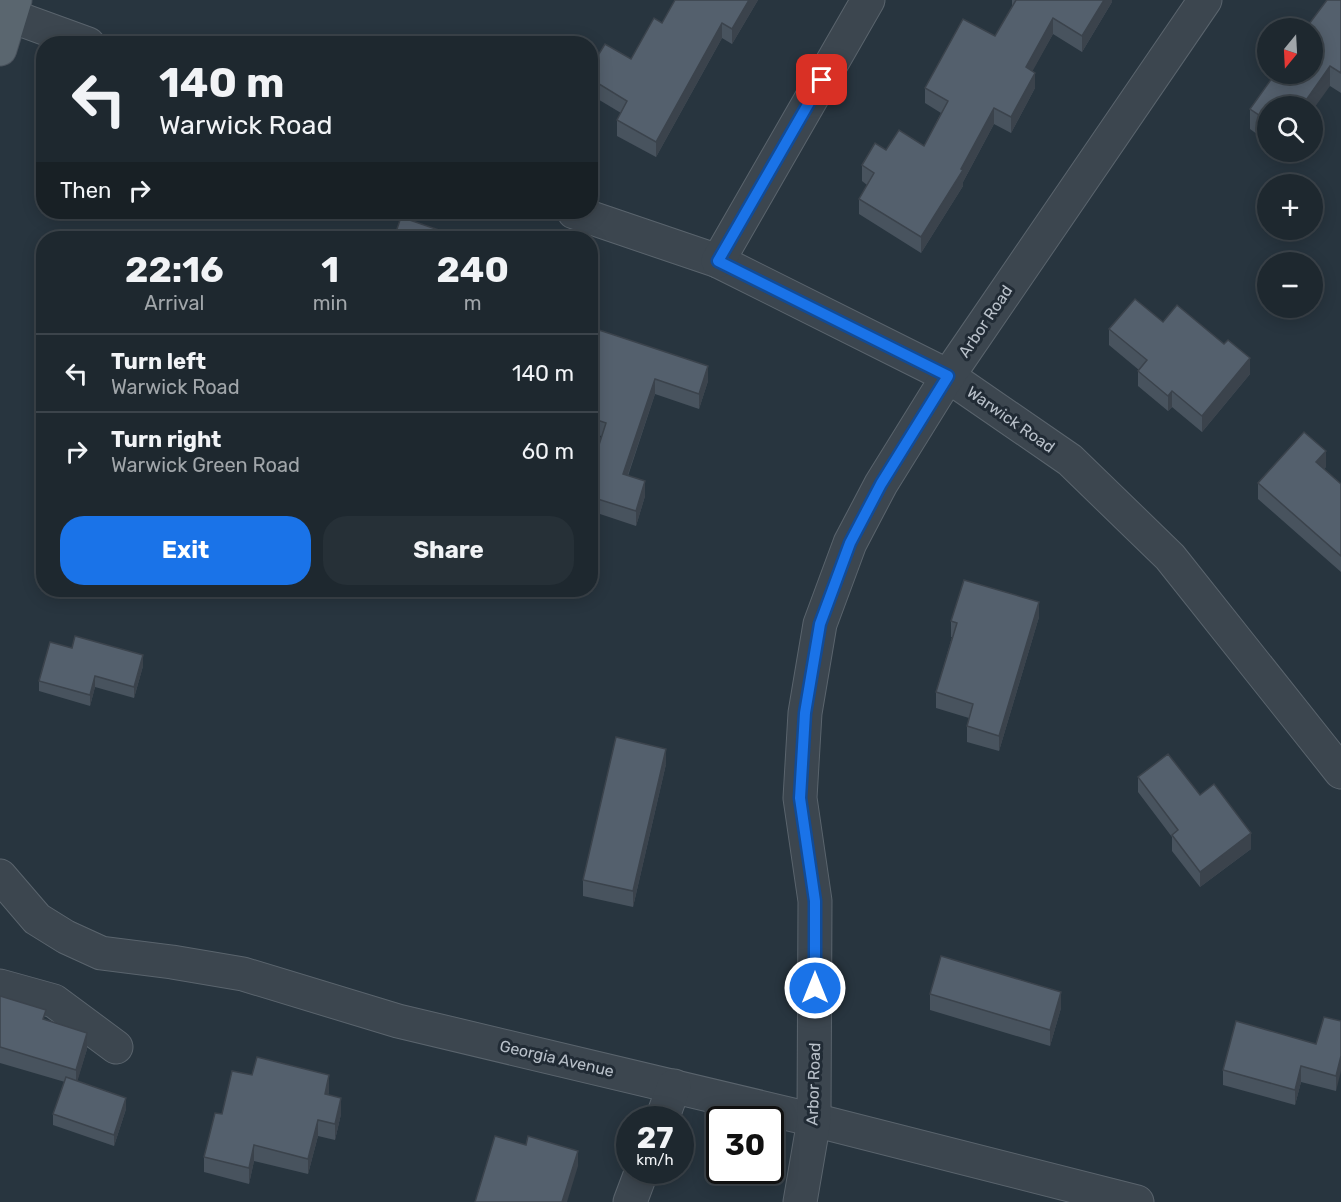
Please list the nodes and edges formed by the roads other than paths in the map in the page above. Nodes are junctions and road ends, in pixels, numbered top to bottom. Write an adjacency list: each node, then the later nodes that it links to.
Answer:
1 (868, 0): 7 (street)
2 (1205, 0): 8 (street, Arbor Road)
3 (8, 10): 4 (street); 5 (main road)
4 (69, 36)
5 (0, 49)
6 (595, 219): 7 (street, Warwick Road)
7 (718, 261): 8 (street, Warwick Road)
8 (948, 376): 9 (street, Warwick Road); 15 (street, Arbor Road)
9 (1341, 772)
10 (1, 879): 13 (street, Georgia Avenue)
11 (0, 986): 12 (street)
12 (116, 1047)
13 (674, 1086): 14 (street); 15 (street, Georgia Avenue)
14 (667, 1106)
15 (814, 1120): 18 (street, Arbor Road); 19 (street, Georgia Avenue)
16 (637, 1184): 17 (street)
17 (630, 1202)
18 (801, 1202)
19 (1137, 1202)

